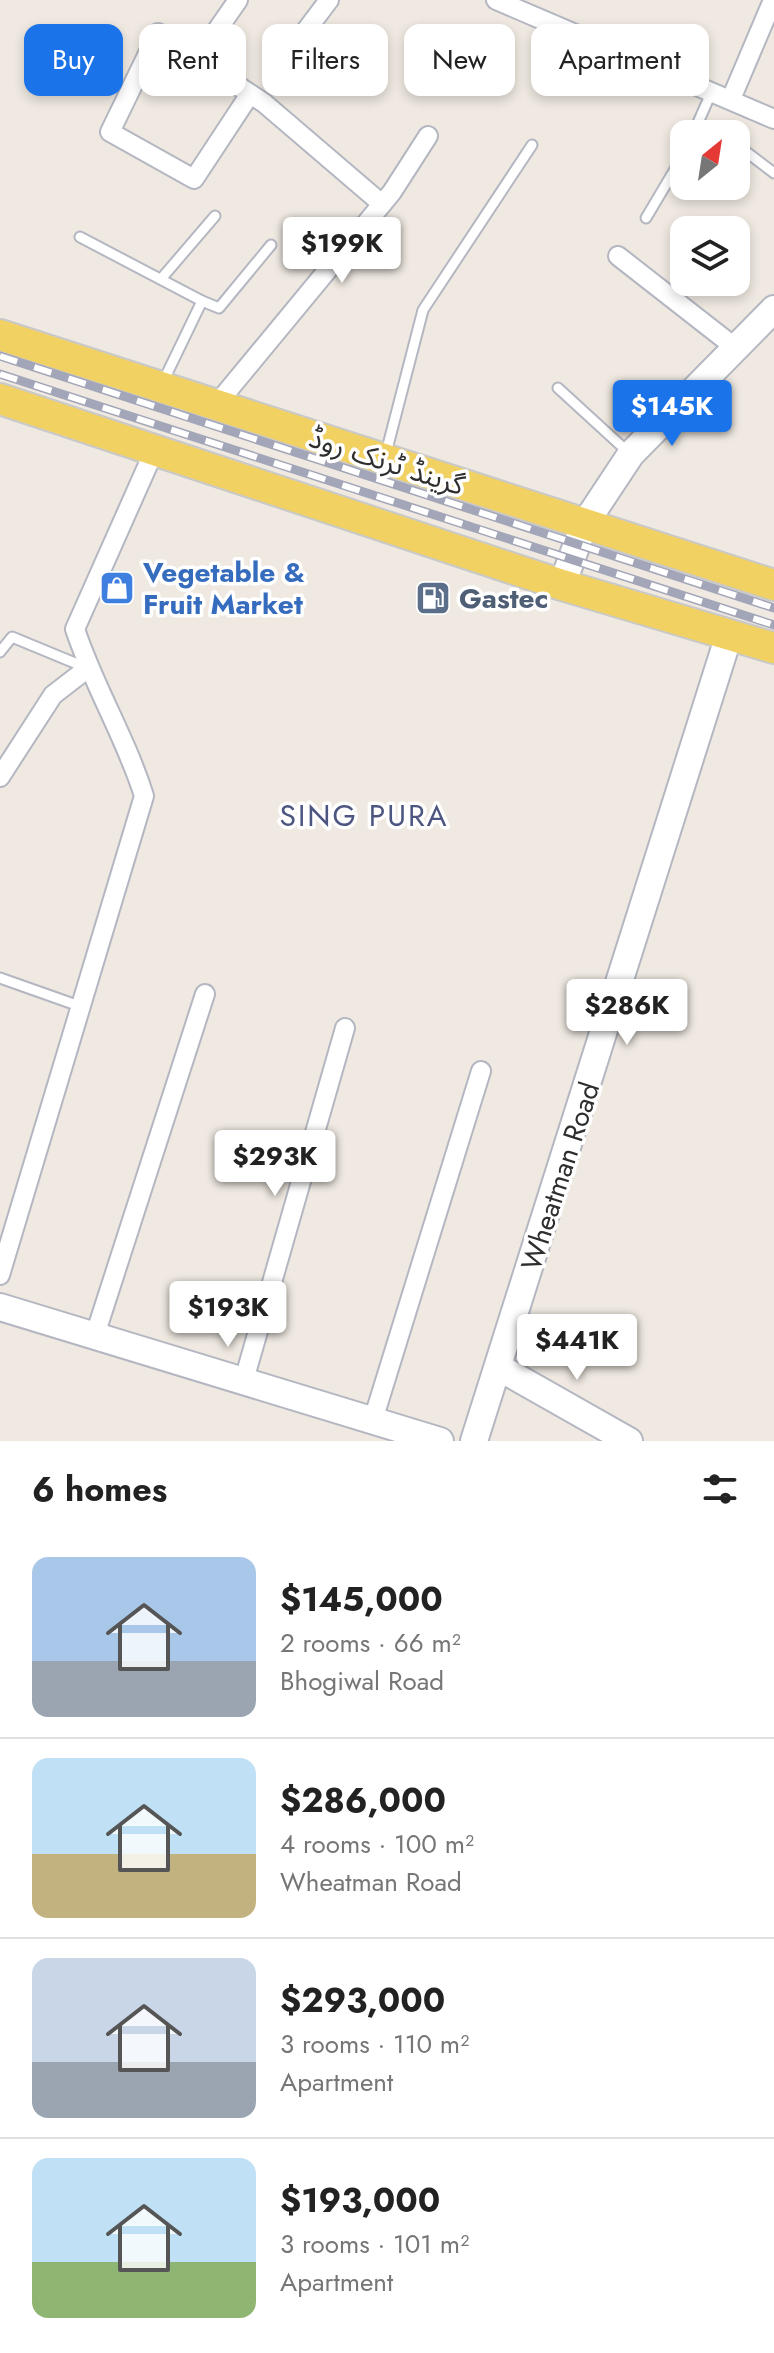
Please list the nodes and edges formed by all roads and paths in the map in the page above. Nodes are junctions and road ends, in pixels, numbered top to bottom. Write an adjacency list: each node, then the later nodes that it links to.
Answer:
1 (238, 0): 5 (street)
2 (329, 0): 6 (street)
3 (496, 0): 9 (street)
4 (773, 0): 11 (street)
5 (221, 24)
6 (311, 24)
7 (139, 72): 10 (street)
8 (246, 91): 10 (street)
9 (712, 91): 11 (street); 13 (lane)
10 (250, 94): 19 (street)
11 (731, 99): 12 (street)
12 (774, 119)
13 (700, 120)
14 (428, 136): 19 (street)
15 (532, 145): 36 (lane)
16 (750, 155): 17 (lane)
17 (774, 173)
18 (670, 178): 21 (lane)
19 (382, 204): 33 (street)
20 (215, 216): 25 (lane)
21 (646, 218)
22 (80, 237): 25 (lane)
23 (271, 245): 26 (lane)
24 (618, 256): 29 (street)
25 (161, 279): 26 (lane)
26 (202, 301): 30 (lane)
27 (774, 309): 29 (main road)
28 (0, 335): 30 (main road, گرینڈ ٹرنک روڈ)
29 (737, 349): 35 (main road)
30 (160, 387): 33 (main road, گرینڈ ٹرنک روڈ)
31 (558, 388): 35 (lane)
32 (0, 399): 34 (main road)
33 (216, 405): 36 (main road, گرینڈ ٹرنک روڈ)
34 (155, 449): 38 (main road); 43 (street)
35 (631, 454): 37 (main road)
36 (384, 460): 37 (main road, گرینڈ ٹرنک روڈ)
37 (584, 525): 38 (main road); 39 (main road, گرینڈ ٹرنک روڈ)
38 (562, 585): 40 (main road)
39 (774, 585)
40 (729, 635): 41 (main road); 53 (main road, Wheatman Road)
41 (774, 648)
42 (0, 652): 43 (lane)
43 (88, 668): 44 (street); 47 (street)
44 (0, 777)
45 (0, 978): 47 (lane)
46 (205, 994): 52 (street)
47 (82, 1007): 50 (street)
48 (345, 1028): 54 (street)
49 (481, 1071): 55 (street)
50 (0, 1275)
51 (0, 1307): 52 (main road)
52 (95, 1335): 54 (main road)
53 (500, 1368): 57 (main road, Wheatman Road); 58 (main road)
54 (244, 1380): 55 (main road)
55 (373, 1420): 56 (main road)
56 (440, 1441)
57 (474, 1441)
58 (629, 1441)

